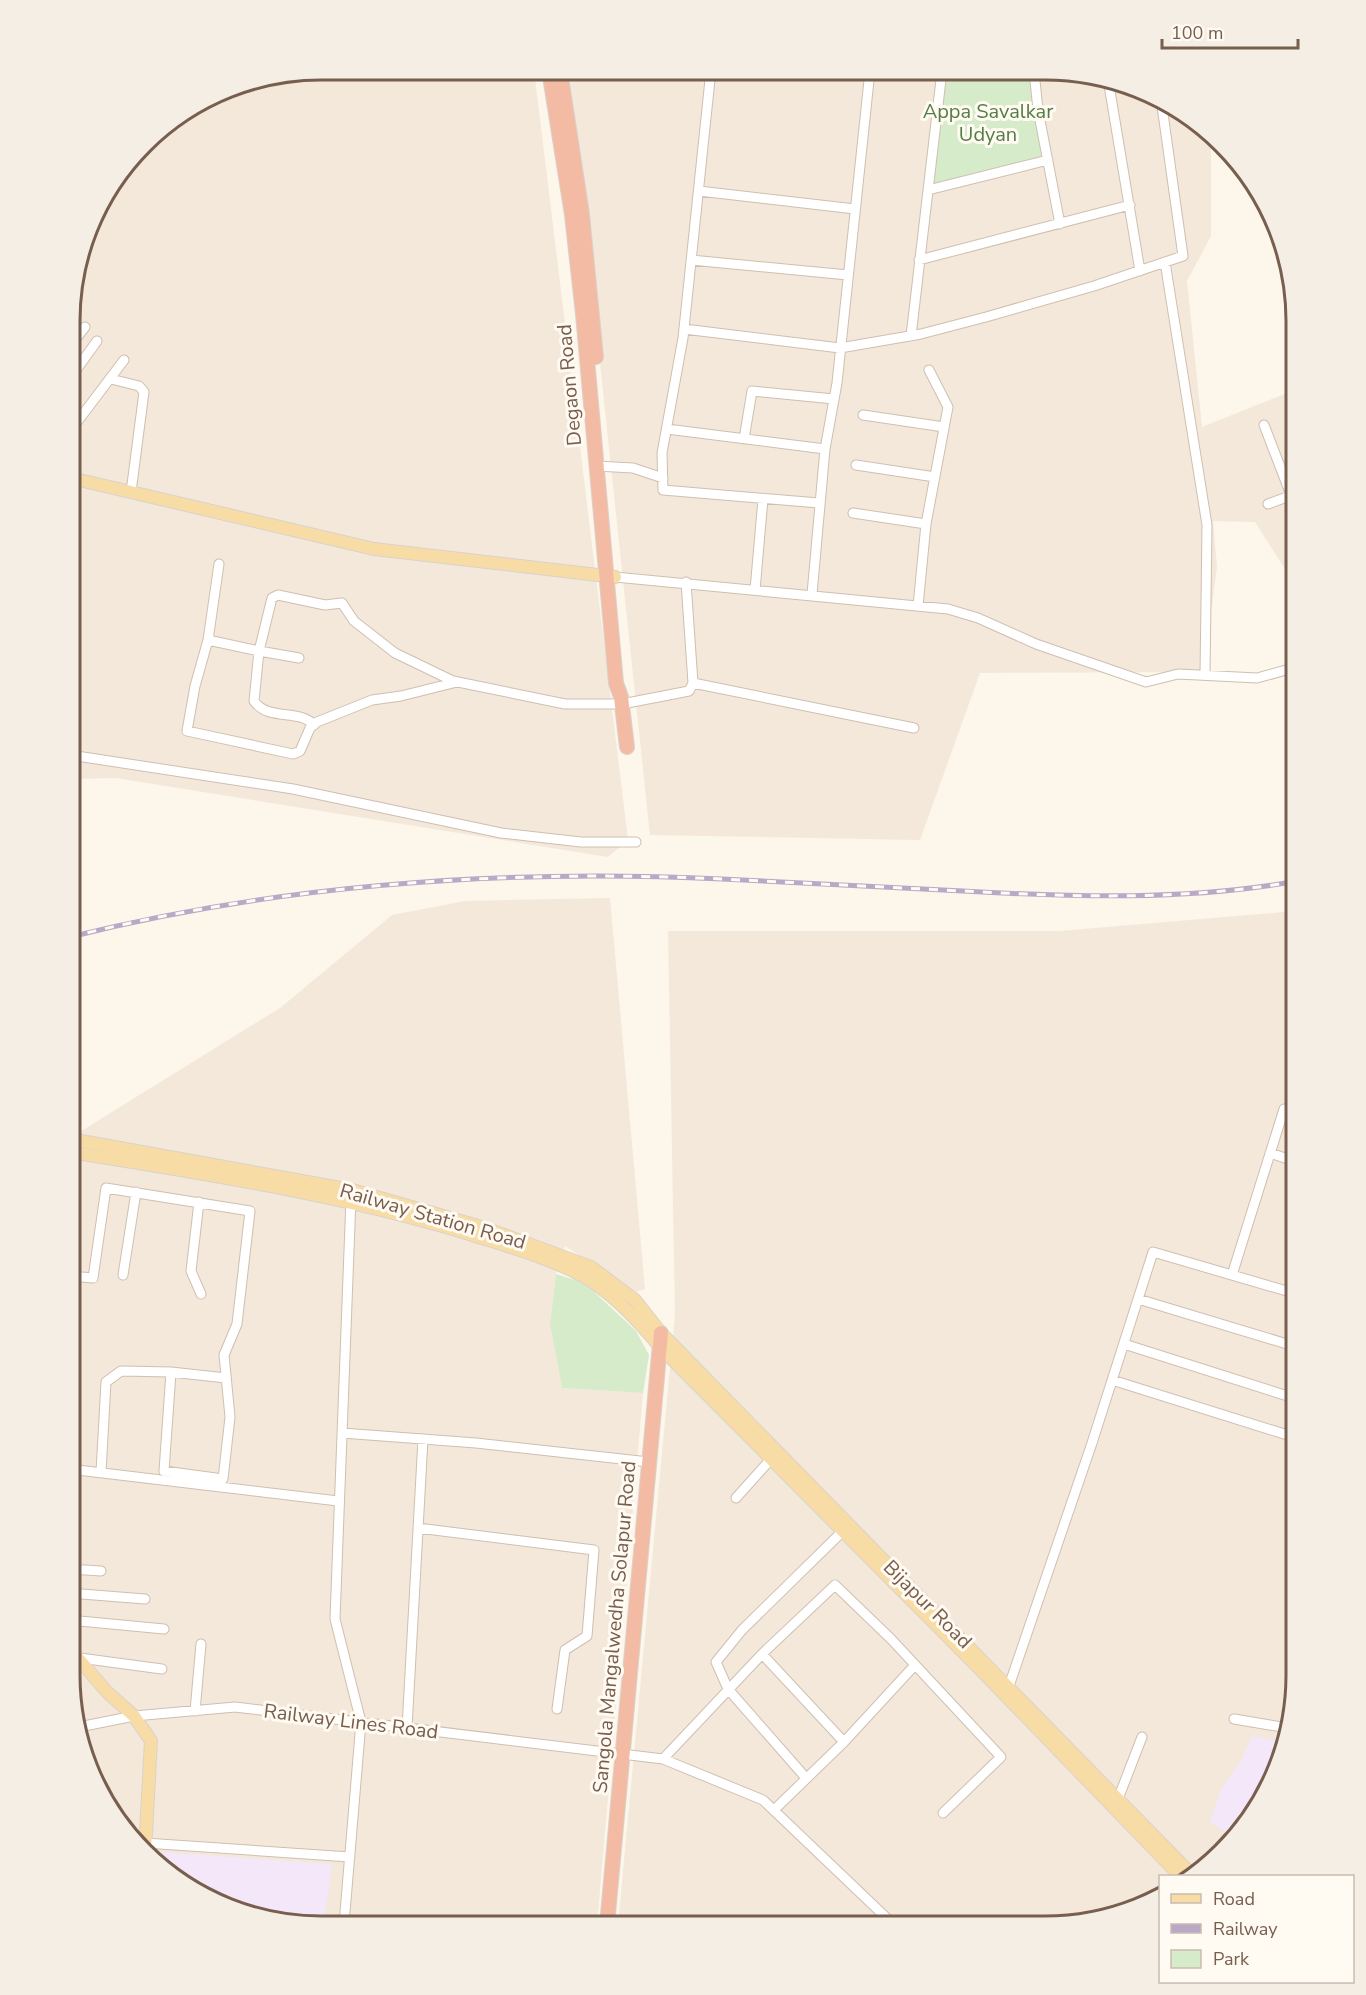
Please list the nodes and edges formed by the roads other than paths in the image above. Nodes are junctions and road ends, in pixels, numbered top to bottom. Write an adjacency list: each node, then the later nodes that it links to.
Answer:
1 (551, 80): 38 (highway, Degaon Road)
2 (562, 80): 38 (highway, Degaon Road)
3 (710, 80): 11 (street)
4 (869, 80): 13 (street)
5 (941, 80): 10 (street)
6 (1035, 80): 9 (street)
7 (1110, 88): 12 (street)
8 (1163, 110): 17 (street)
9 (1048, 160): 10 (street); 14 (street)
10 (928, 190): 16 (street)
11 (699, 191): 13 (street); 15 (street)
12 (1130, 205): 14 (street); 18 (street)
13 (855, 210): 19 (street)
14 (1060, 224): 16 (street)
15 (691, 260): 19 (street); 21 (street)
16 (920, 260): 23 (street)
17 (1165, 262): 18 (street); 61 (street)
18 (1140, 271): 23 (street)
19 (848, 275): 25 (street)
20 (85, 327): 22 (street)
21 (684, 329): 25 (street); 35 (street)
22 (79, 335)
23 (911, 336): 25 (street)
24 (98, 341): 27 (street)
25 (840, 348): 30 (street)
26 (124, 360): 29 (street)
27 (79, 366)
28 (929, 370): 34 (street)
29 (111, 380): 32 (street); 44 (street)
30 (834, 399): 36 (street); 37 (street)
31 (862, 415): 34 (street)
32 (79, 420)
33 (1264, 425): 40 (street)
34 (944, 427): 41 (street)
35 (667, 429): 36 (street); 42 (street)
36 (744, 439): 37 (street)
37 (825, 449): 47 (street)
38 (601, 465): 42 (street); 52 (highway, Degaon Road)
39 (856, 465): 41 (street)
40 (1286, 476)
41 (935, 477): 50 (street)
42 (663, 478): 46 (street)
43 (79, 480): 44 (main road)
44 (131, 492): 52 (main road)
45 (1286, 497): 48 (street)
46 (763, 499): 47 (street); 54 (street)
47 (819, 503): 55 (street)
48 (1268, 504)
49 (853, 513): 50 (street)
50 (926, 524): 56 (street)
51 (219, 564): 57 (street)
52 (611, 576): 53 (street); 64 (highway, Degaon Road)
53 (686, 582): 54 (street); 63 (street)
54 (755, 590): 55 (street)
55 (812, 594): 56 (street)
56 (918, 606): 61 (street)
57 (208, 640): 58 (street); 65 (street)
58 (260, 651): 59 (street); 62 (street); 65 (street)
59 (299, 658)
60 (1286, 670): 61 (street)
61 (1205, 675)
62 (457, 682): 64 (street); 65 (street)
63 (693, 683): 64 (street); 66 (street)
64 (622, 700): 67 (highway, Degaon Road)
65 (314, 725)
66 (914, 728)
67 (627, 747)
68 (79, 756): 69 (street)
69 (636, 842)
70 (1284, 1108): 73 (street)
71 (79, 1141): 76 (main road, Railway Station Road)
72 (79, 1153): 76 (main road, Railway Station Road)
73 (1270, 1154): 74 (street); 79 (street)
74 (1286, 1159)
75 (136, 1192): 77 (street); 78 (street); 80 (street)
76 (351, 1196): 84 (main road, Railway Station Road); 91 (street)
77 (199, 1202): 82 (street); 88 (street)
78 (123, 1275)
79 (1232, 1275): 81 (street); 83 (street)
80 (79, 1277)
81 (1286, 1291)
82 (201, 1294)
83 (1138, 1299): 85 (street); 86 (street)
84 (660, 1340): 94 (main road); 95 (highway, Sangola Mangalwedha Solapur Road); 101 (main road, Bijapur Road)
85 (1124, 1344): 89 (street); 90 (street)
86 (1286, 1344)
87 (171, 1372): 88 (street); 88 (street); 97 (street)
88 (226, 1378)
89 (1112, 1380): 92 (street); 114 (street)
90 (1286, 1396)
91 (342, 1433): 93 (street); 99 (street)
92 (1286, 1434)
93 (423, 1439): 95 (street); 100 (street)
94 (771, 1459): 98 (street); 101 (main road)
95 (649, 1462): 126 (highway, Sangola Mangalwedha Solapur Road)
96 (79, 1470): 97 (street)
97 (101, 1472): 99 (street)
98 (736, 1498)
99 (338, 1501): 120 (street)
100 (418, 1528): 116 (street); 123 (street)
101 (846, 1528): 114 (main road, Bijapur Road); 115 (street); 136 (main road)
102 (79, 1570): 103 (street)
103 (101, 1571)
104 (79, 1594): 105 (street)
105 (145, 1599)
106 (79, 1621): 107 (street)
107 (164, 1629)
108 (201, 1644): 117 (street)
109 (79, 1653): 113 (street)
110 (762, 1654): 112 (street); 115 (street); 125 (street)
111 (79, 1660): 118 (main road)
112 (915, 1665): 125 (street); 131 (street)
113 (162, 1670)
114 (1009, 1686): 129 (main road, Bijapur Road)
115 (728, 1689): 127 (street); 128 (street)
116 (557, 1709)
117 (195, 1711): 118 (street, Railway Lines Road); 120 (street, Railway Lines Road)
118 (134, 1716): 121 (street, Railway Lines Road); 132 (main road)
119 (1234, 1719): 122 (street)
120 (361, 1722): 123 (street, Railway Lines Road); 134 (street)
121 (85, 1726)
122 (1281, 1727)
123 (407, 1728): 126 (street, Railway Lines Road)
124 (1142, 1737): 129 (street)
125 (844, 1742): 128 (street)
126 (622, 1754): 127 (street, Railway Lines Road); 138 (highway, Sangola Mangalwedha Solapur Road)
127 (663, 1760): 130 (street, Railway Lines Road)
128 (806, 1778): 130 (street)
129 (1118, 1798): 135 (main road, Bijapur Road)
130 (774, 1810): 139 (street, Railway Lines Road)
131 (943, 1813)
132 (145, 1840)
133 (153, 1847): 134 (street)
134 (350, 1857): 137 (street)
135 (1187, 1870)
136 (1179, 1875)
137 (345, 1916)
138 (608, 1916)
139 (885, 1916)

